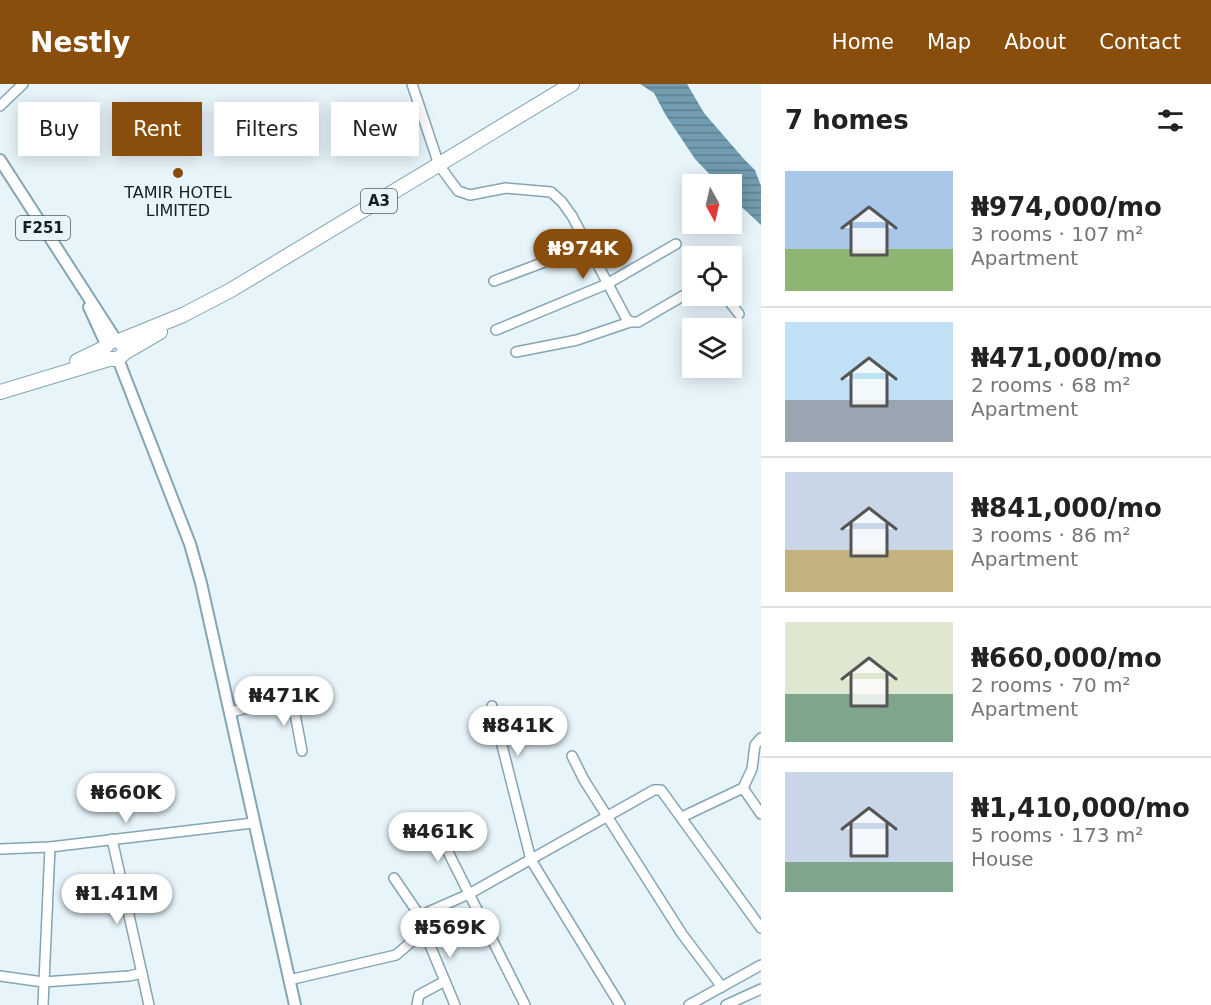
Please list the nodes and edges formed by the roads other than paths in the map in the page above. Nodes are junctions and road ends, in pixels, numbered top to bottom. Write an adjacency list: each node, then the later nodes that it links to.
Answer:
1 (23, 84): 4 (street)
2 (412, 84): 6 (street)
3 (572, 84): 6 (highway, A3)
4 (0, 106)
5 (0, 160): 16 (main road, F251)
6 (439, 165): 8 (street); 16 (highway, A3)
7 (676, 244): 10 (street)
8 (587, 246): 9 (street); 10 (street)
9 (494, 281)
10 (607, 284): 14 (street); 15 (street)
11 (682, 296): 14 (street)
12 (733, 306): 13 (street)
13 (739, 314)
14 (630, 322): 17 (street)
15 (496, 330)
16 (114, 349): 18 (highway, A3); 20 (main road)
17 (516, 352)
18 (0, 392)
19 (492, 706): 33 (street)
20 (230, 712): 22 (street); 29 (main road)
21 (761, 738): 24 (street)
22 (302, 751)
23 (572, 756): 26 (street)
24 (743, 788): 25 (street); 27 (street)
25 (761, 814)
26 (607, 817): 27 (street); 33 (street); 45 (street)
27 (682, 817): 37 (street)
28 (432, 820): 35 (street)
29 (253, 823): 30 (street); 42 (main road)
30 (112, 839): 31 (street); 40 (street)
31 (50, 847): 32 (street); 44 (street)
32 (0, 849)
33 (531, 860): 35 (street); 54 (street)
34 (394, 878): 36 (street)
35 (469, 894): 36 (street); 53 (street)
36 (422, 920): 38 (street)
37 (761, 928)
38 (424, 931): 42 (street); 43 (street)
39 (761, 965): 45 (street)
40 (142, 973): 44 (street); 49 (street)
41 (0, 976): 44 (street)
42 (289, 980): 50 (main road)
43 (445, 981): 51 (street); 52 (street)
44 (43, 982): 48 (street)
45 (722, 987): 55 (street)
46 (761, 989): 47 (street)
47 (733, 1004)
48 (43, 1005)
49 (149, 1005)
50 (295, 1005)
51 (417, 1005)
52 (455, 1005)
53 (525, 1005)
54 (620, 1005)
55 (688, 1005)

